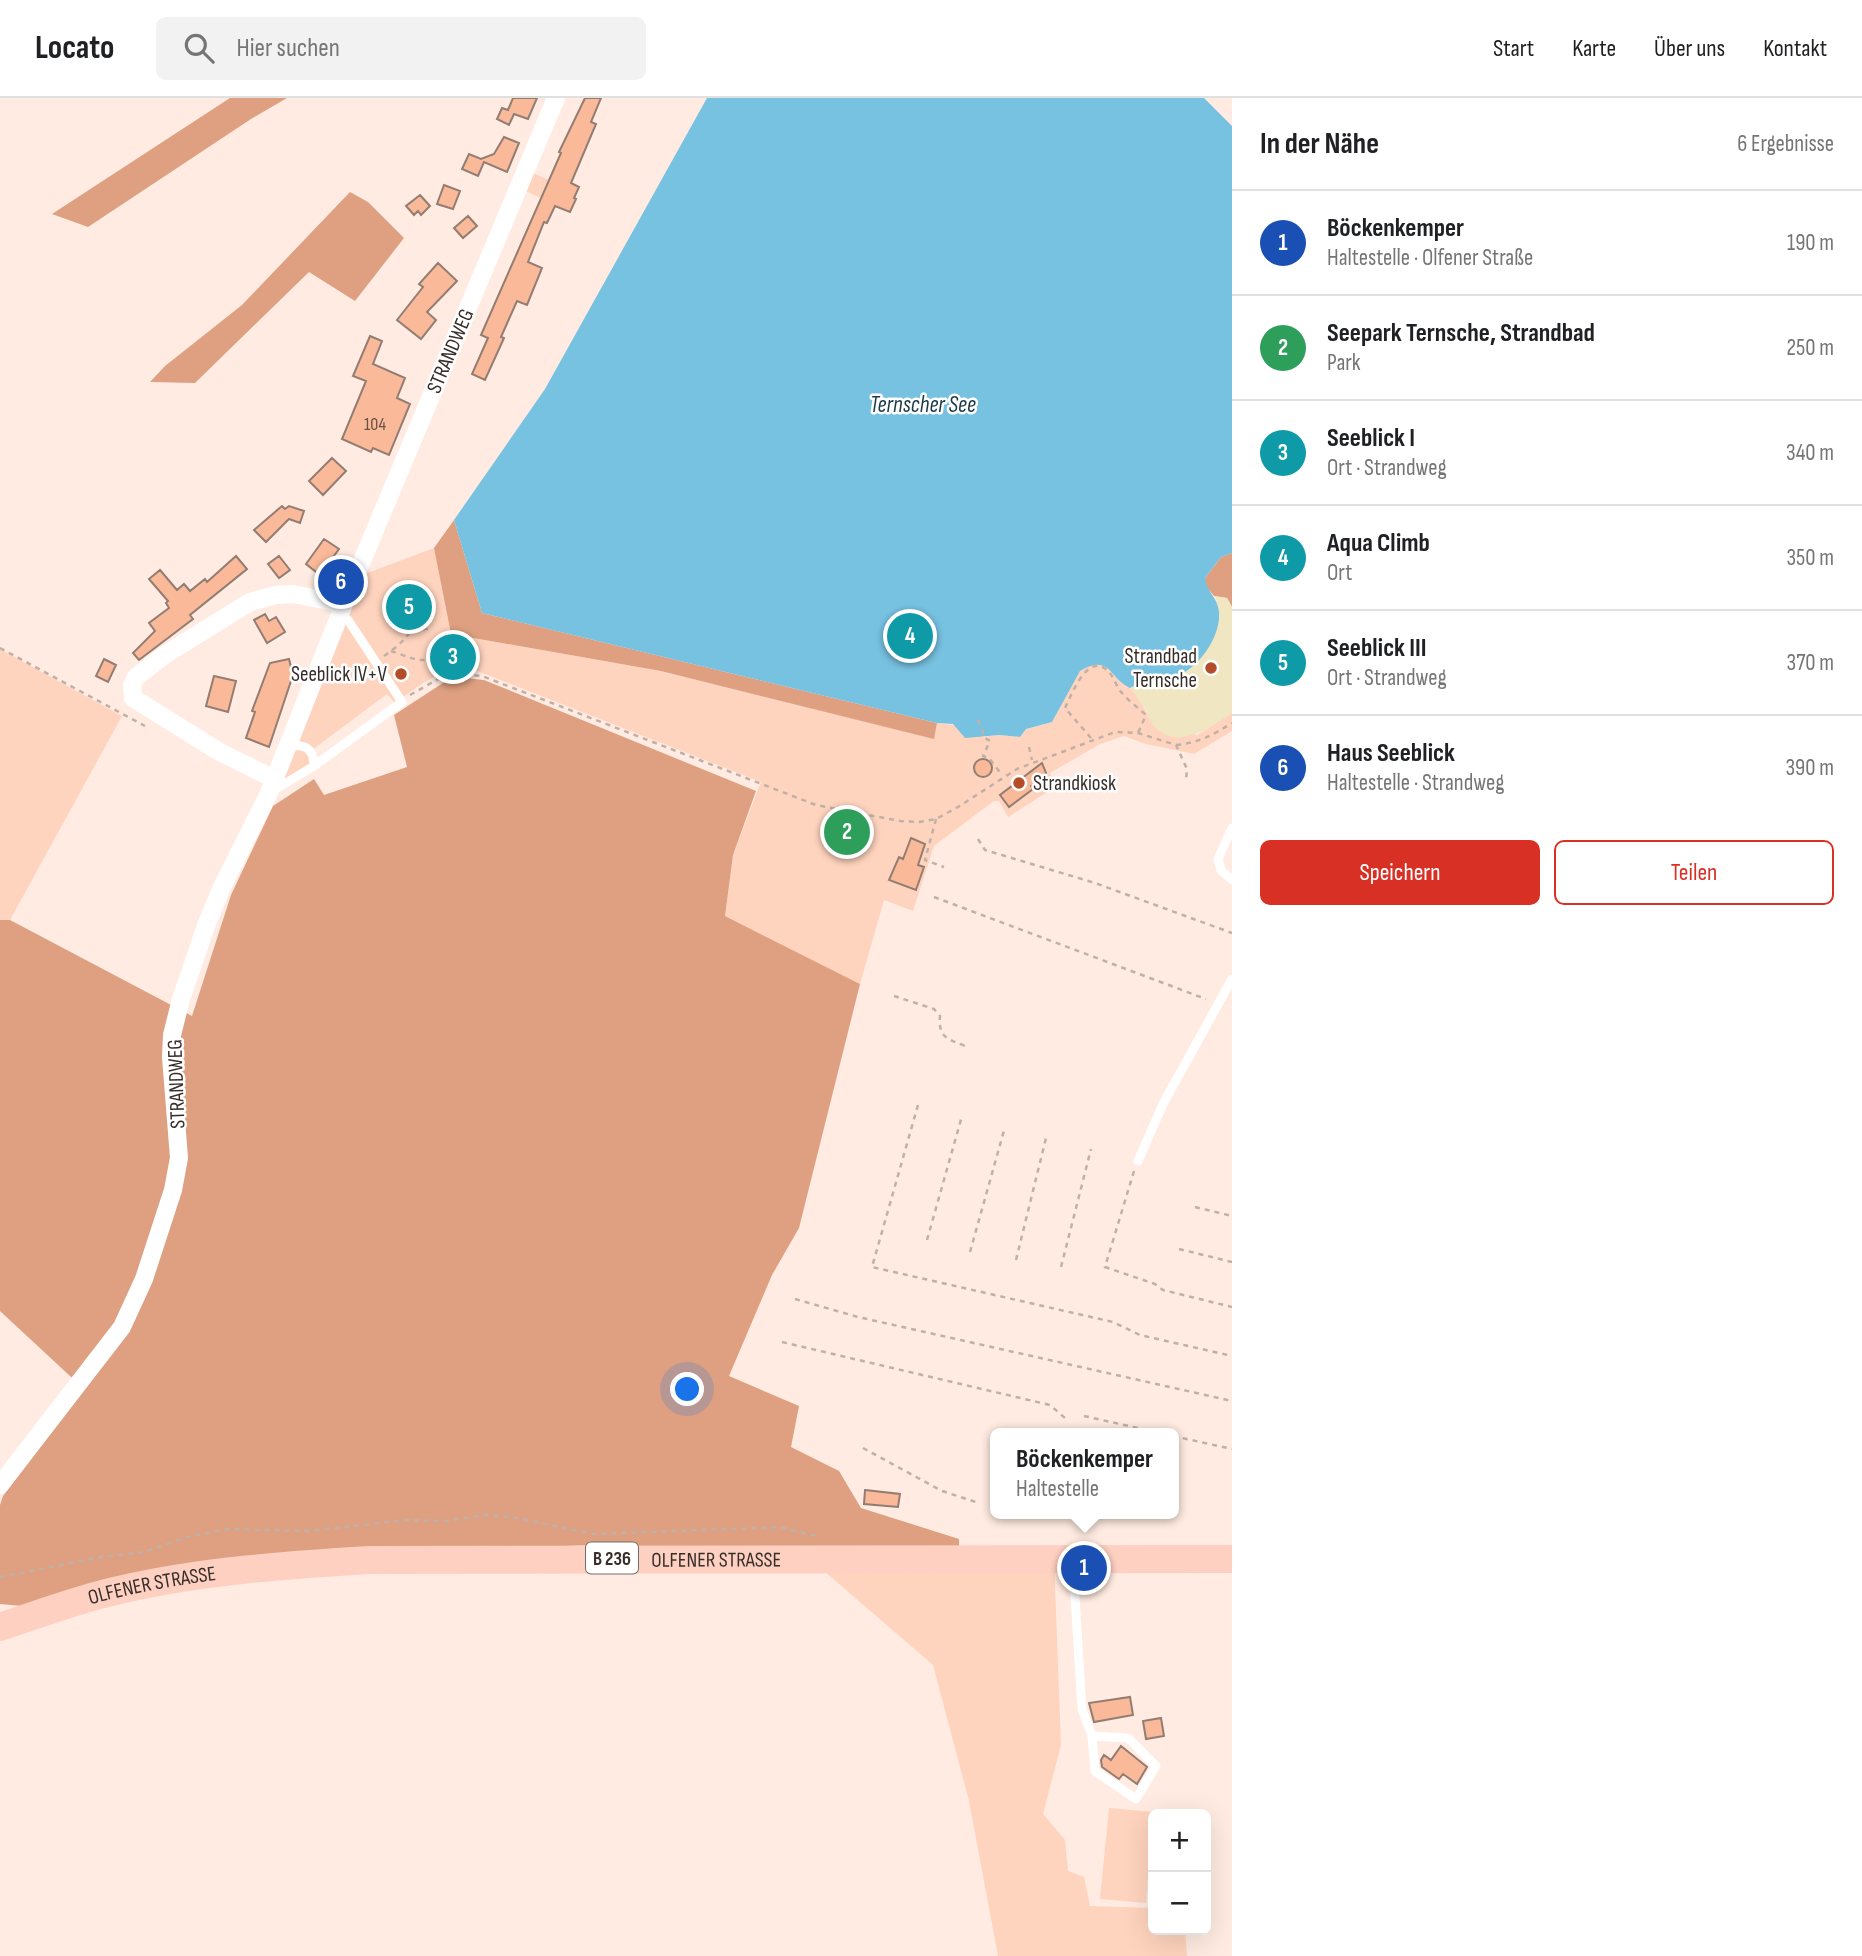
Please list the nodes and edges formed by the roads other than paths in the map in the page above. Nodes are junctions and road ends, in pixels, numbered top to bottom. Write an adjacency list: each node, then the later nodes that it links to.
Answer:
1 (556, 98): 2 (street, STRANDWEG)
2 (341, 609): 3 (street, STRANDWEG); 4 (lane); 5 (street)
3 (287, 746): 4 (lane); 5 (street, STRANDWEG)
4 (314, 766): 5 (lane)
5 (272, 786): 10 (street, STRANDWEG)
6 (1232, 828): 7 (lane)
7 (1232, 880)
8 (1232, 979): 9 (lane)
9 (1138, 1161)
10 (0, 1485)
11 (1072, 1559): 12 (main road, OLFENER STRASSE / B 236); 13 (main road, OLFENER STRASSE / B 236); 14 (lane)
12 (1232, 1559)
13 (0, 1627)
14 (1092, 1736): 14 (lane)

